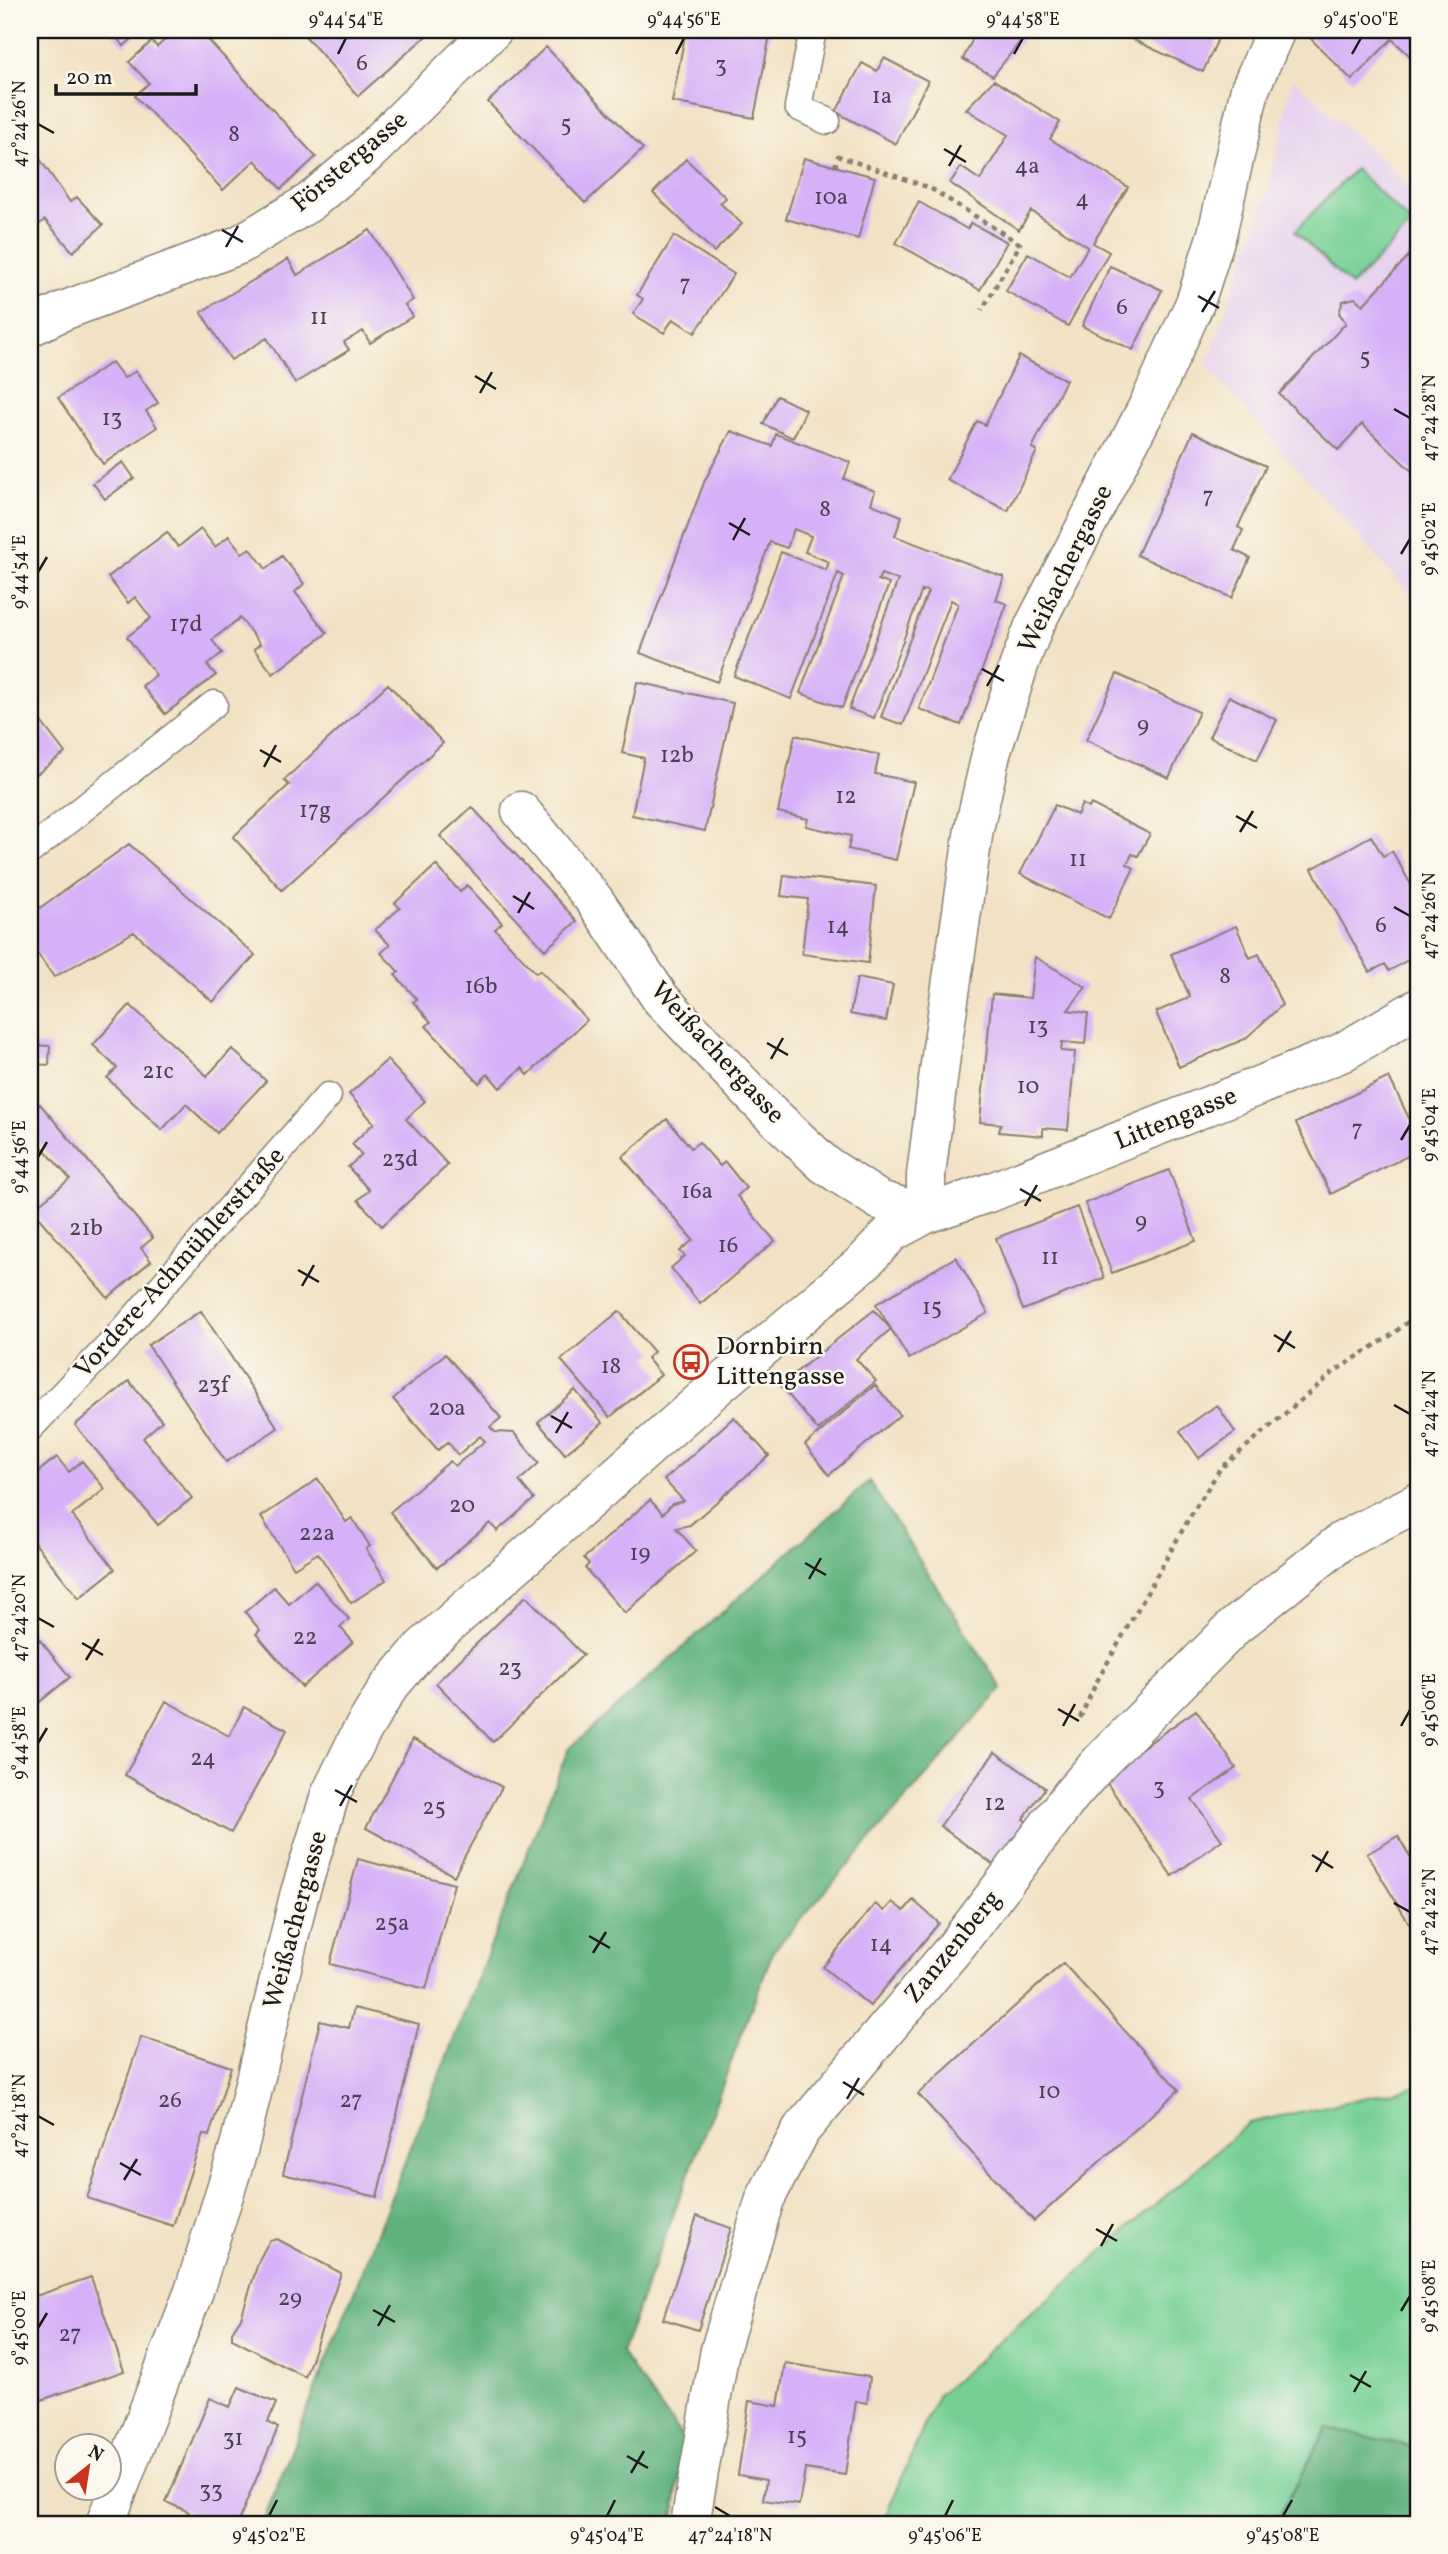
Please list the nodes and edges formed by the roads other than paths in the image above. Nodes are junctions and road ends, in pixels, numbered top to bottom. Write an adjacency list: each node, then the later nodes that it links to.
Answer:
1 (493, 30): 5 (street, Förstergasse)
2 (813, 30): 4 (lane)
3 (1276, 30): 11 (street, Weißachergasse)
4 (827, 121)
5 (30, 327)
6 (214, 704): 8 (lane)
7 (521, 811): 11 (street, Weißachergasse)
8 (30, 851)
9 (1418, 1009): 11 (street, Littengasse)
10 (328, 1096): 12 (lane, Vordere-Achmühlerstraße)
11 (926, 1214): 14 (street, Weißachergasse)
12 (30, 1428)
13 (1418, 1502): 15 (street, Zanzenberg)
14 (105, 2524)
15 (690, 2524)

